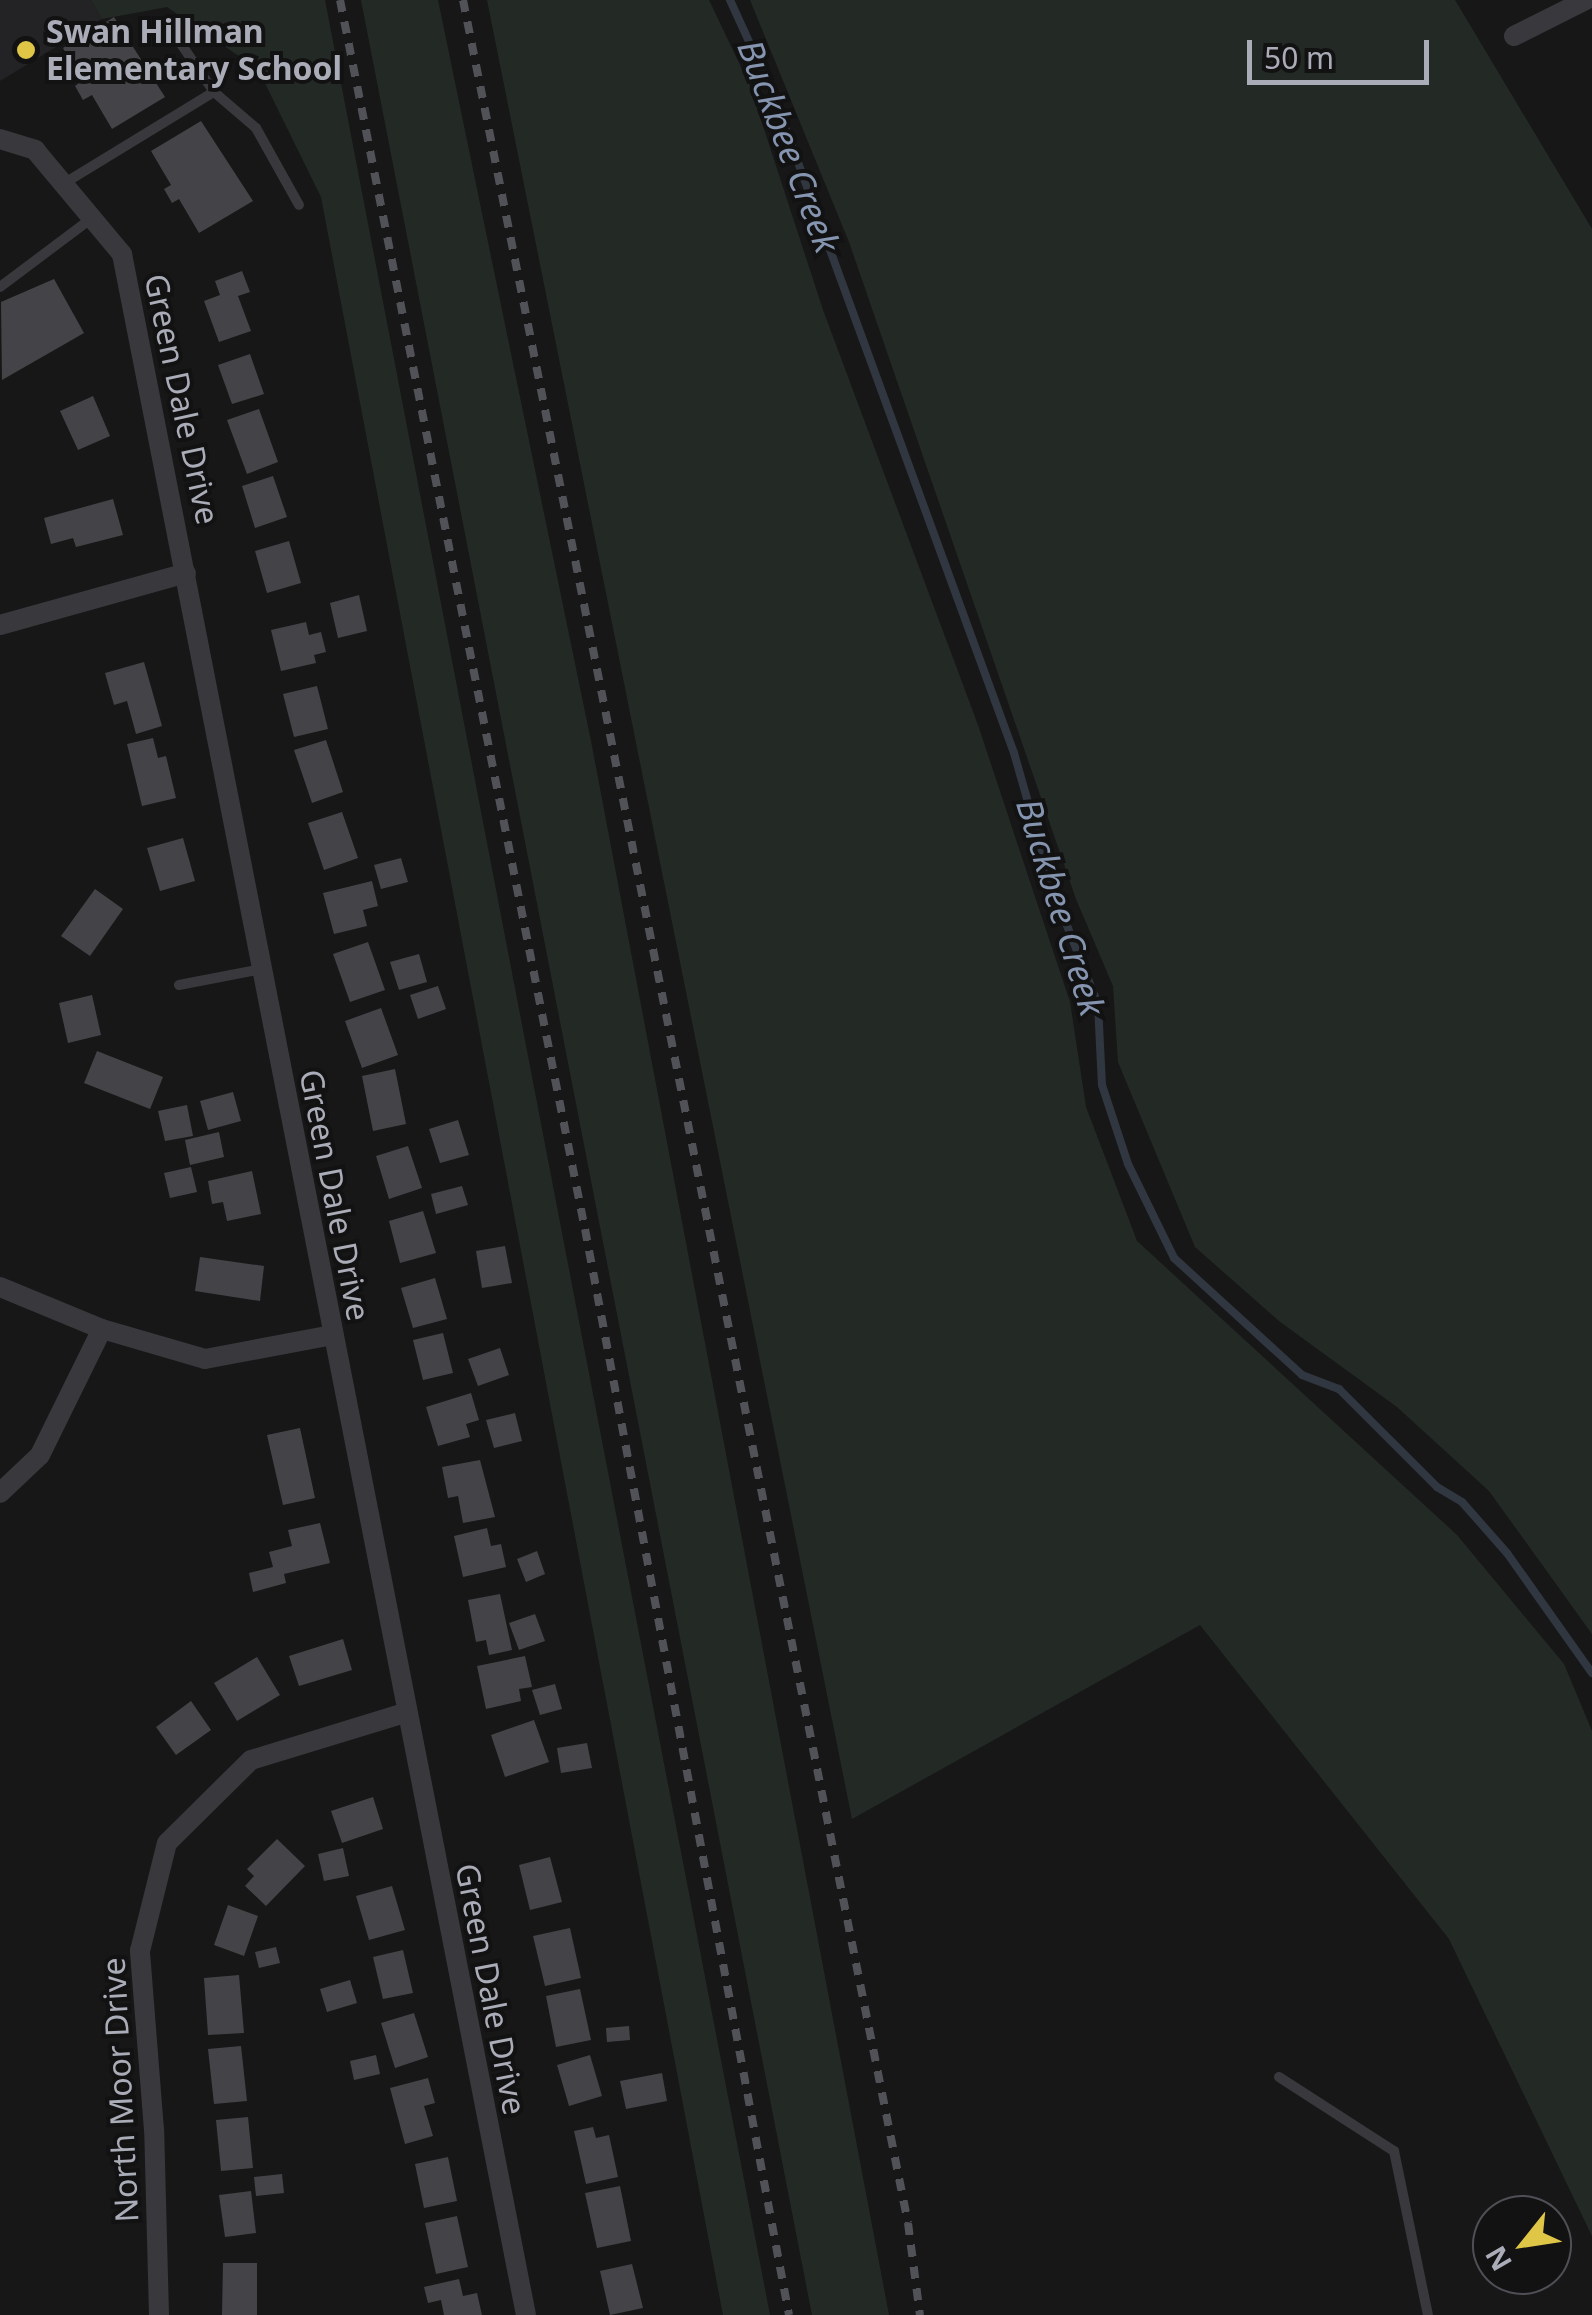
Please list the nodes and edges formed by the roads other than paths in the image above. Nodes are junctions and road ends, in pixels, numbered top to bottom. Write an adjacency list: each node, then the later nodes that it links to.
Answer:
1 (1586, 0): 3 (street)
2 (168, 25): 4 (lane)
3 (1514, 36)
4 (214, 92): 6 (lane); 7 (lane)
5 (0, 139): 6 (street, Green Dale Drive)
6 (64, 184): 8 (street, Green Dale Drive)
7 (299, 205)
8 (92, 218): 9 (lane); 10 (street, Green Dale Drive)
9 (0, 287)
10 (186, 572): 11 (street); 12 (street, Green Dale Drive)
11 (0, 624)
12 (262, 969): 13 (lane); 16 (street, Green Dale Drive)
13 (179, 985)
14 (0, 1287): 15 (street)
15 (102, 1329): 16 (street); 17 (street)
16 (332, 1335): 18 (street, Green Dale Drive)
17 (0, 1493)
18 (404, 1713): 20 (street, North Moor Drive); 21 (street, Green Dale Drive)
19 (1278, 2078): 22 (lane)
20 (159, 2315)
21 (526, 2315)
22 (1428, 2315)

